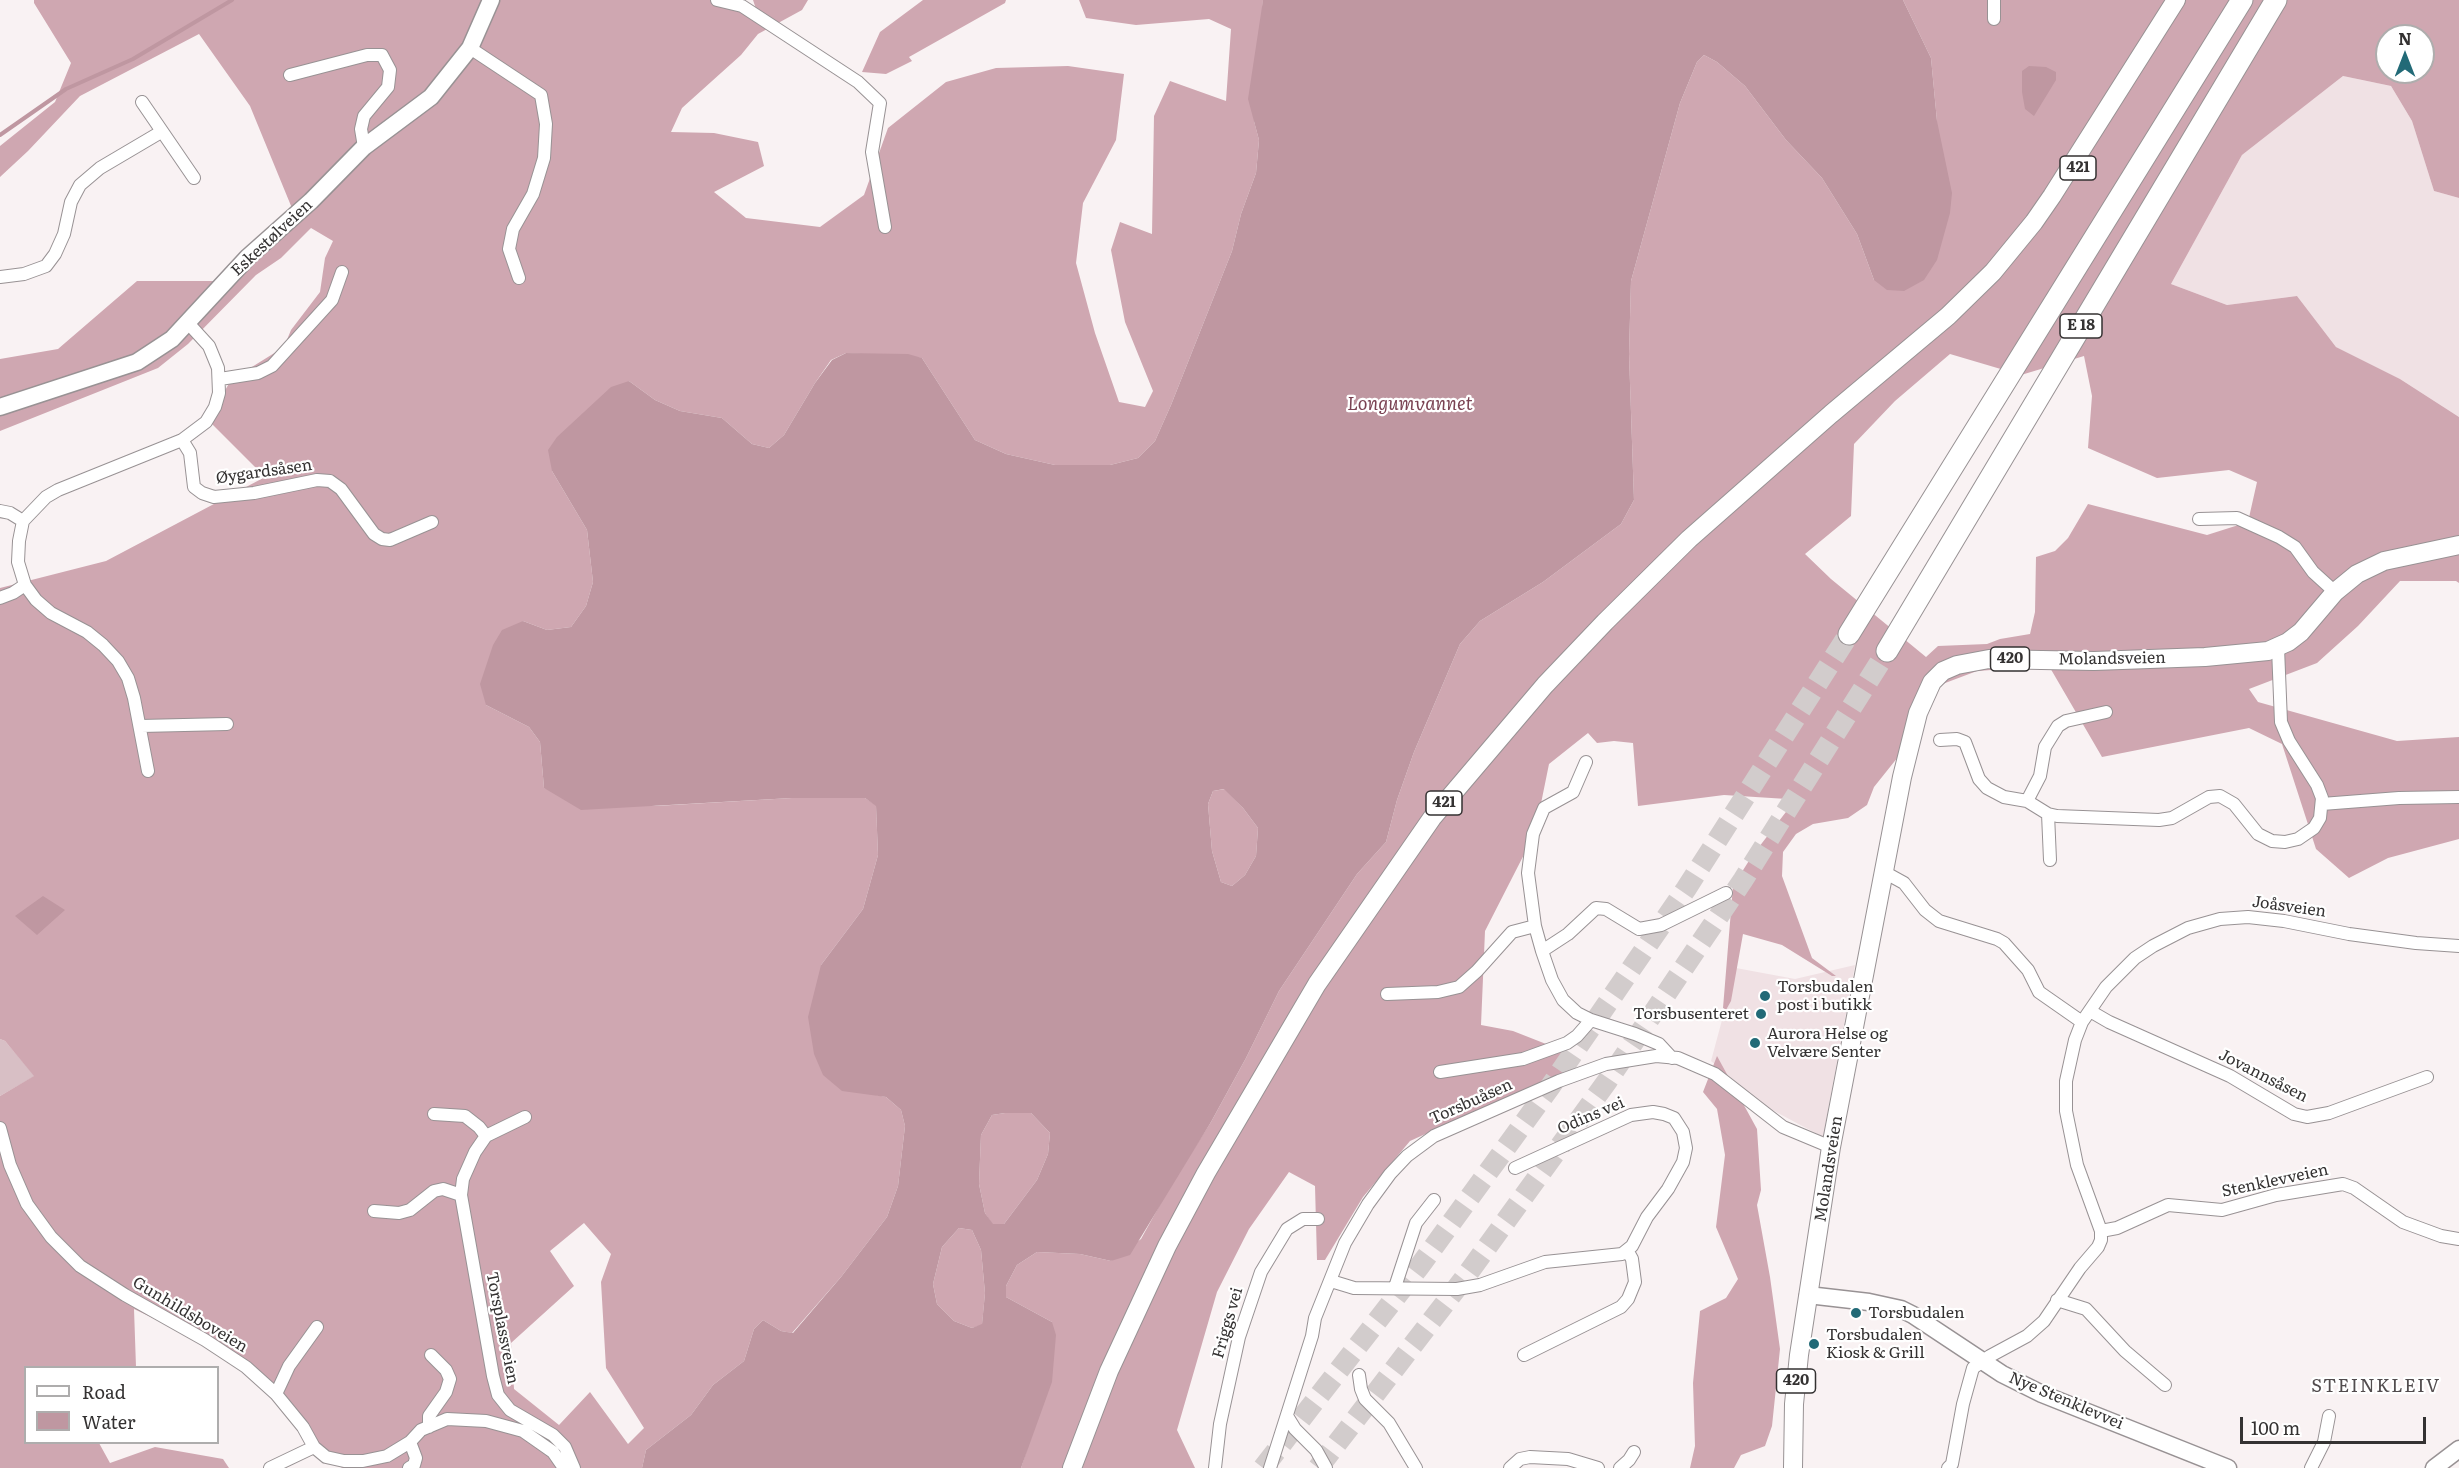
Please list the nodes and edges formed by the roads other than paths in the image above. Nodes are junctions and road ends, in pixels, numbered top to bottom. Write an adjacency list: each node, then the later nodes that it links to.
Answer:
1 (491, 0): 9 (main road, Eskestølveien)
2 (717, 0): 15 (street)
3 (1994, 0): 8 (street)
4 (2176, 0): 92 (main road, 421)
5 (2184, 0): 93 (main road, 421)
6 (2242, 0): 31 (highway, E 18)
7 (2276, 0): 33 (highway, E 18)
8 (1994, 19)
9 (470, 48): 13 (main road, Eskestølveien); 18 (street)
10 (290, 75): 13 (street)
11 (142, 102): 12 (street)
12 (161, 132): 14 (street); 17 (street)
13 (364, 147): 19 (main road, Eskestølveien)
14 (194, 178)
15 (885, 227)
16 (342, 272): 20 (street)
17 (0, 277)
18 (519, 278)
19 (188, 323): 20 (street); 21 (main road, Eskestølveien)
20 (220, 379): 22 (street)
21 (0, 407)
22 (182, 440): 25 (street); 26 (street, Øygardsåsen)
23 (0, 511): 25 (street)
24 (2199, 519): 29 (street)
25 (23, 521): 28 (street)
26 (432, 522)
27 (2459, 544): 29 (main road, Molandsveien / 420)
28 (25, 585): 30 (street); 36 (street)
29 (2336, 592): 32 (main road, Molandsveien / 420)
30 (0, 598)
31 (1849, 634)
32 (2278, 648): 42 (street); 45 (main road, Molandsveien / 420)
33 (1887, 651)
34 (2106, 712): 41 (street)
35 (227, 724): 36 (street)
36 (141, 726): 39 (street)
37 (1940, 740): 41 (street)
38 (1586, 762): 47 (street)
39 (148, 771)
40 (2459, 797): 42 (street)
41 (2027, 801): 43 (street)
42 (2322, 804): 43 (street)
43 (2048, 814): 44 (street)
44 (2050, 860)
45 (1884, 872): 53 (street); 61 (main road, Molandsveien / 420)
46 (1726, 893): 49 (street)
47 (1535, 926): 49 (street); 50 (street)
48 (2459, 946): 51 (street, Joåsveien)
49 (1542, 951): 52 (street)
50 (1387, 994)
51 (2090, 1011): 53 (street, Joåsveien); 56 (street, Jovannsåsen)
52 (1591, 1020): 54 (street); 55 (street)
53 (2082, 1022): 67 (street, Joåsveien)
54 (1672, 1058): 61 (street, Torsbuåsen); 70 (street, Torsbuåsen)
55 (1440, 1072)
56 (2427, 1077)
57 (434, 1114): 60 (street)
58 (525, 1117): 60 (street)
59 (0, 1128): 80 (street, Gunhildsboveien)
60 (486, 1136): 63 (street, Torsplassveien)
61 (1832, 1147): 72 (main road, Molandsveien / 420)
62 (1515, 1168): 69 (street, Odins vei)
63 (461, 1195): 65 (street); 91 (street, Torsplassveien)
64 (1434, 1200): 71 (street)
65 (374, 1211)
66 (1318, 1219): 94 (street, Friggs vei)
67 (2101, 1231): 68 (street, Stenklevveien); 73 (street)
68 (2459, 1239)
69 (1627, 1250): 71 (street); 76 (street)
70 (1330, 1281): 71 (street); 81 (street, Torsbuåsen)
71 (1395, 1287)
72 (1808, 1295): 77 (main road, Nye Stenklevvei); 101 (main road, Molandsveien / 420)
73 (2057, 1300): 77 (street); 79 (street)
74 (317, 1327): 80 (street)
75 (431, 1355): 83 (street)
76 (1524, 1355)
77 (1983, 1362): 102 (street); 103 (main road, Nye Stenklevvei)
78 (1359, 1376): 97 (street)
79 (2166, 1385)
80 (276, 1394): 85 (street, Gunhildsboveien)
81 (1287, 1416): 95 (street, Torsbuåsen); 96 (street)
82 (2329, 1416): 104 (street)
83 (429, 1427): 84 (street); 90 (street)
84 (410, 1442): 85 (street); 89 (street)
85 (314, 1447): 88 (street)
86 (2459, 1449): 105 (main road)
87 (1634, 1452): 100 (street)
88 (270, 1468)
89 (409, 1468)
90 (564, 1468)
91 (574, 1468)
92 (1071, 1468)
93 (1080, 1468)
94 (1215, 1468)
95 (1270, 1468)
96 (1326, 1468)
97 (1416, 1468)
98 (1510, 1468): 99 (street)
99 (1598, 1468)
100 (1620, 1468)
101 (1793, 1468)
102 (1947, 1468)
103 (2228, 1468)
104 (2311, 1468)
105 (2434, 1468)

